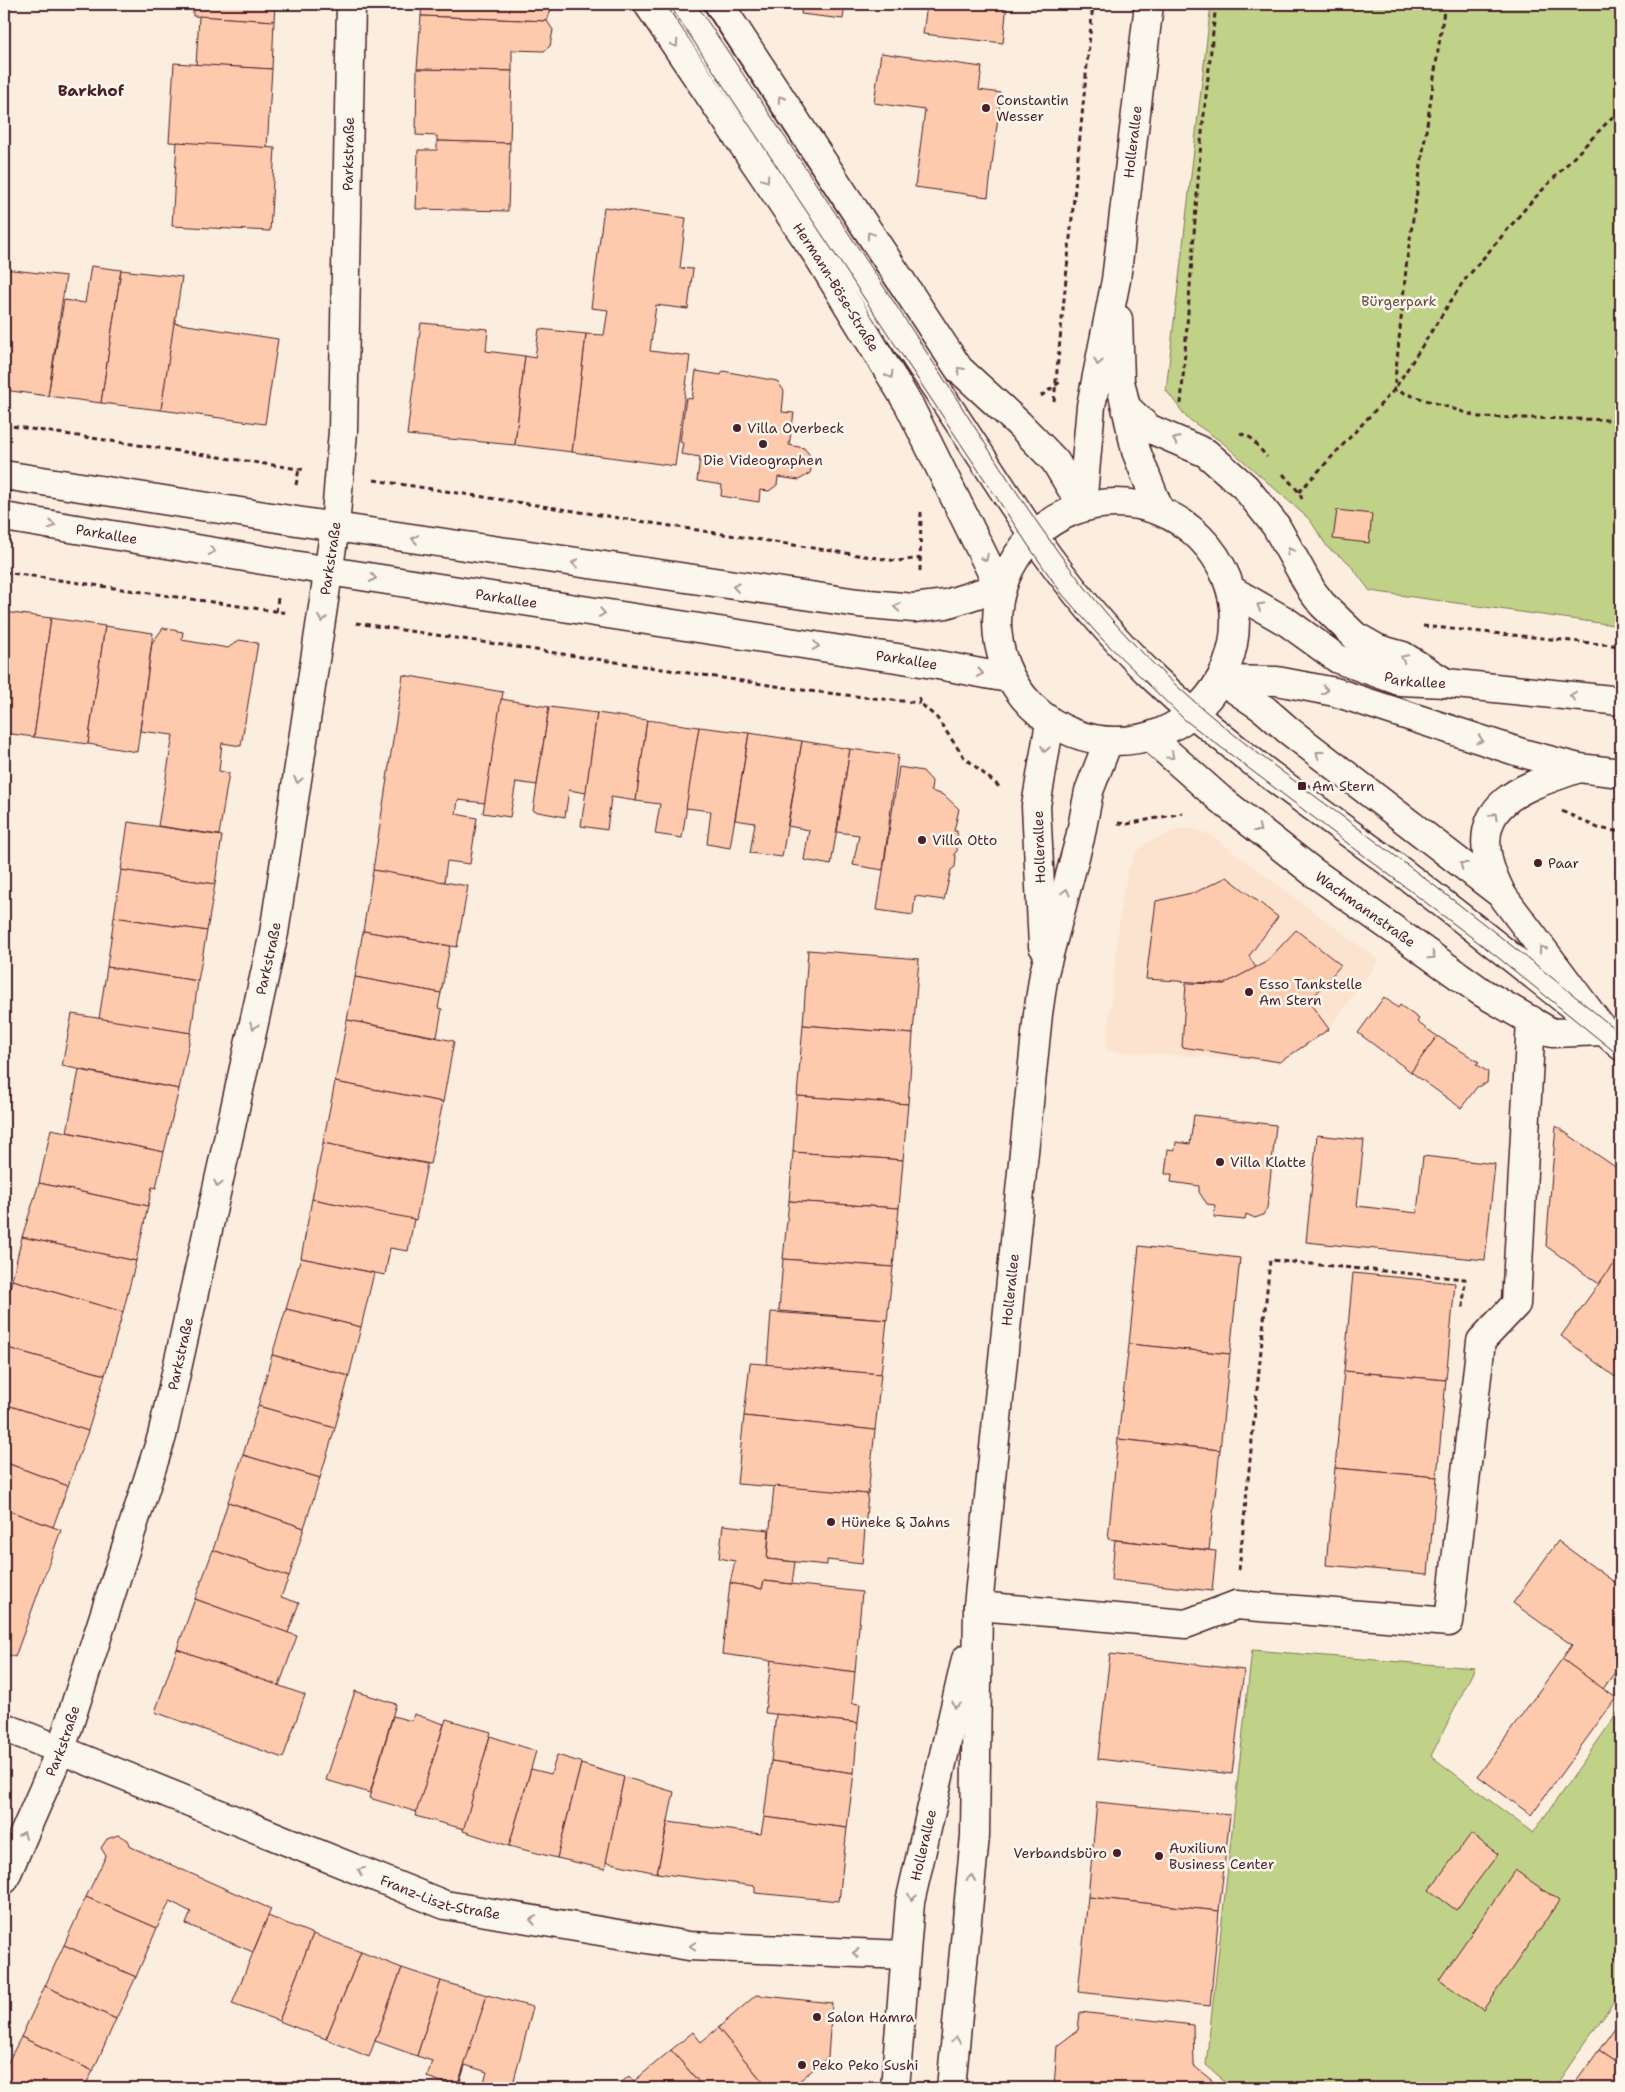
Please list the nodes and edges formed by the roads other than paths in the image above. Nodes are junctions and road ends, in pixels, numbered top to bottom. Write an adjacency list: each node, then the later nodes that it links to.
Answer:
1 (351, 4): 15 (main road, Parkstraße)
2 (648, 4): 10 (main road, Hermann-Böse-Straße, one-way to 10)
3 (683, 4): 7 (main road)
4 (719, 4): 8 (main road, one-way to 4)
5 (1149, 4): 6 (main road, Hollerallee)
6 (1116, 280): 9 (main road, Hollerallee); 12 (main road, Hollerallee, one-way to 12)
7 (934, 387): 8 (main road); 10 (main road); 16 (main road)
8 (996, 403): 12 (main road)
9 (1128, 409): 13 (main road, Hollerallee); 22 (main road, one-way to 9)
10 (934, 452): 18 (main road, Hermann-Böse-Straße, one-way to 18)
11 (4, 475): 15 (main road)
12 (1082, 506): 13 (main road); 16 (main road)
13 (1159, 509): 19 (main road)
14 (4, 517): 17 (main road, Parkallee, one-way to 17)
15 (335, 527): 17 (main road, Parkstraße); 18 (main road, one-way to 15)
16 (1033, 535): 18 (main road); 24 (main road)
17 (329, 571): 20 (main road, Parkallee, one-way to 20); 36 (main road, Parkstraße, one-way to 36)
18 (999, 587): 20 (main road)
19 (1233, 590): 21 (main road); 22 (main road, Parkallee, one-way to 19)
20 (1009, 678): 25 (main road)
21 (1221, 680): 24 (main road); 28 (main road, one-way to 28); 30 (main road, one-way to 21)
22 (1446, 683): 23 (main road, Parkallee, one-way to 22)
23 (1621, 701)
24 (1194, 713): 26 (main road); 33 (main road)
25 (1050, 722): 27 (main road); 31 (main road, Hollerallee, one-way to 31)
26 (1150, 737): 27 (main road); 32 (main road, Wachmannstraße, one-way to 32)
27 (1108, 742): 31 (main road, Hollerallee, one-way to 27)
28 (1579, 768): 29 (main road); 30 (main road, one-way to 28)
29 (1621, 773)
30 (1502, 895): 33 (main road, one-way to 30)
31 (1044, 973): 34 (main road, Hollerallee)
32 (1531, 1020): 33 (main road, Wachmannstraße); 34 (main road)
33 (1612, 1039)
34 (978, 1606): 38 (main road, Hollerallee, one-way to 38); 40 (main road, Hollerallee, one-way to 34)
35 (4, 1727): 36 (main road, Franz-Liszt-Straße)
36 (61, 1749): 37 (main road, Parkstraße, one-way to 36); 38 (main road, Franz-Liszt-Straße, one-way to 36)
37 (4, 1880)
38 (904, 1955): 39 (main road, Hollerallee)
39 (895, 2088)
40 (951, 2088)

